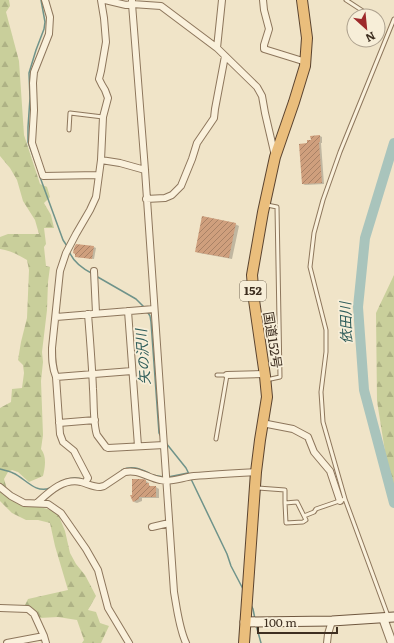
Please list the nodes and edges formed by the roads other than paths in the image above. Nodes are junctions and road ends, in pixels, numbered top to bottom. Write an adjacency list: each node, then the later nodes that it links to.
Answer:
1 (45, 0): 20 (street)
2 (101, 0): 15 (street)
3 (105, 0): 8 (street)
4 (222, 0): 12 (street)
5 (263, 0): 14 (street)
6 (302, 0): 14 (highway, 国道152号 / 152)
7 (346, 0): 10 (lane)
8 (132, 2): 9 (street); 19 (street)
9 (162, 3): 12 (street)
10 (358, 8)
11 (394, 19): 46 (lane)
12 (217, 48): 13 (street)
13 (225, 56): 17 (street); 21 (street)
14 (306, 62): 17 (highway, 国道152号 / 152)
15 (103, 117): 16 (lane); 18 (street)
16 (69, 130)
17 (275, 157): 22 (highway, 国道152号 / 152)
18 (102, 160): 19 (street); 20 (street)
19 (145, 170): 21 (street)
20 (100, 175): 28 (street)
21 (146, 199): 24 (street)
22 (265, 204): 34 (highway, 国道152号 / 152); 34 (lane)
23 (93, 273): 26 (street)
24 (149, 309): 25 (street); 39 (street)
25 (128, 311): 26 (street); 29 (street)
26 (96, 313): 27 (street)
27 (88, 314): 28 (street); 30 (street)
28 (56, 317): 33 (street)
29 (132, 372): 30 (street); 40 (street)
30 (93, 375): 33 (street); 35 (street)
31 (217, 375): 32 (lane)
32 (228, 375): 34 (street); 38 (lane)
33 (56, 377): 36 (street)
34 (266, 377): 37 (highway, 国道152号 / 152)
35 (95, 420): 36 (street); 40 (street)
36 (59, 423): 43 (street)
37 (262, 423): 41 (highway, 国道152号 / 152); 46 (street)
38 (216, 439)
39 (164, 444): 40 (street); 42 (street)
40 (138, 446)
41 (256, 472): 42 (street); 45 (highway, 国道152号 / 152)
42 (166, 478): 43 (street); 50 (street)
43 (86, 481): 47 (street)
44 (0, 487): 47 (street)
45 (255, 487): 48 (lane); 55 (highway, 国道152号 / 152)
46 (343, 500): 49 (lane); 53 (lane)
47 (37, 503): 59 (street)
48 (285, 503): 49 (lane); 49 (lane)
49 (304, 516)
50 (169, 523): 51 (street); 60 (street)
51 (152, 527)
52 (0, 608): 56 (street)
53 (390, 617): 54 (main road); 63 (street)
54 (332, 621): 55 (main road); 62 (street)
55 (252, 623): 61 (highway, 国道152号 / 152)
56 (44, 636): 57 (street); 58 (street)
57 (7, 643)
58 (46, 643)
59 (129, 643)
60 (186, 643)
61 (244, 643)
62 (327, 643)
63 (392, 643)

